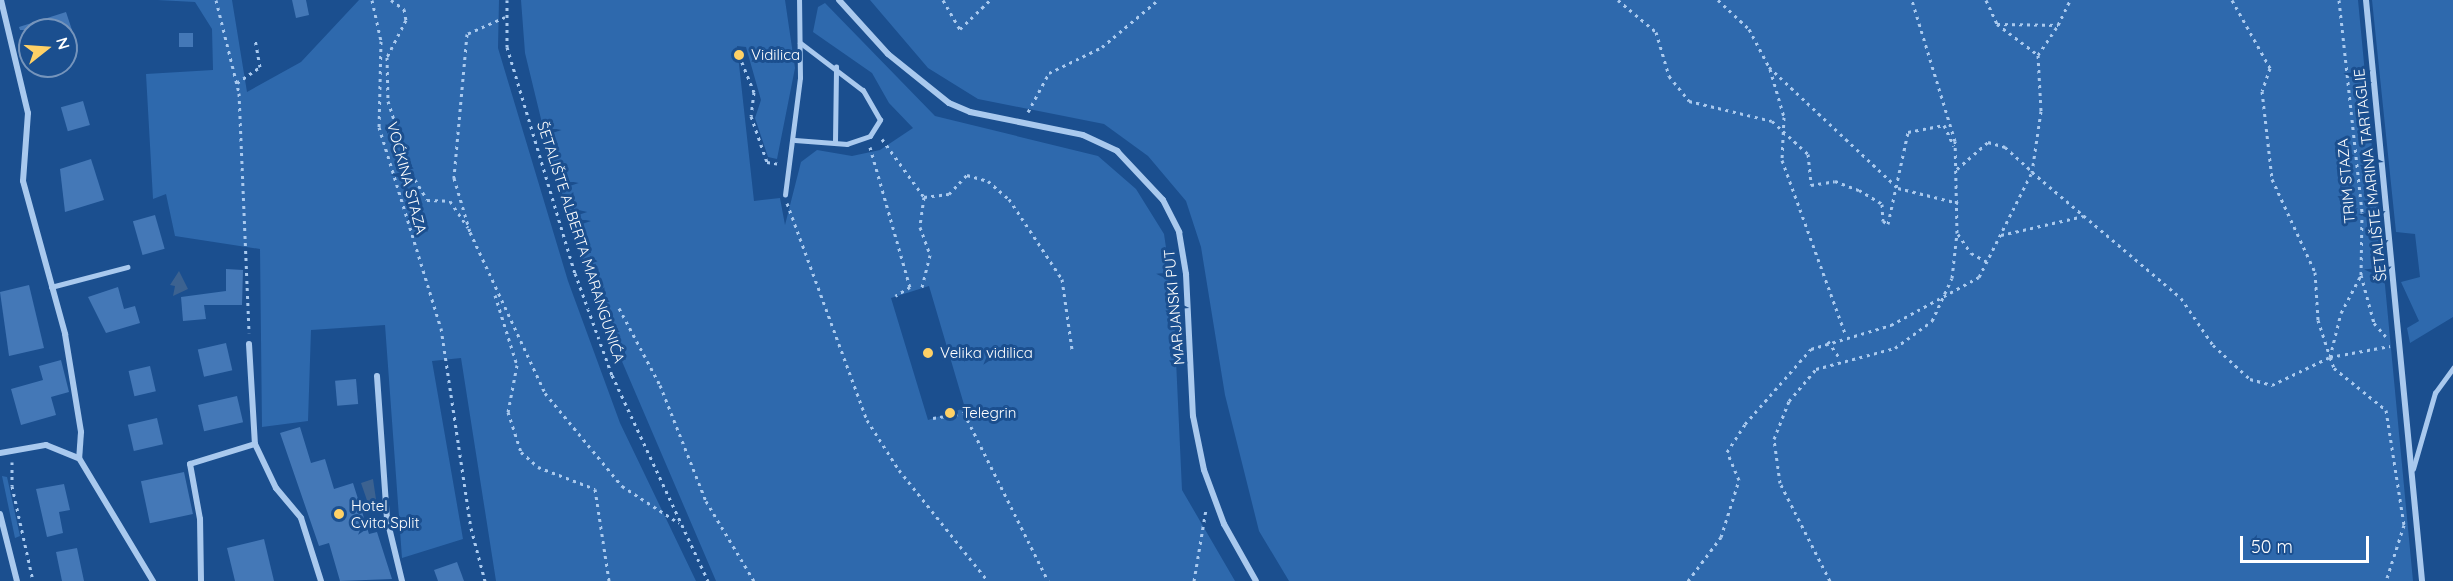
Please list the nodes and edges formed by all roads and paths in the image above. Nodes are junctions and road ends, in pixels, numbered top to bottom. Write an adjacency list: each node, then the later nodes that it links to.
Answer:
1 (1, 0): 53 (street)
2 (216, 0): 28 (path)
3 (372, 0): 82 (path, VOĆKINA STAZA)
4 (391, 0): 46 (path)
5 (507, 0): 19 (path, ŠETALIŠTE ALBERTA MARANGUNIĆA)
6 (799, 0): 23 (lane)
7 (839, 0): 31 (street, MARJANSKI PUT)
8 (943, 0): 9 (path)
9 (990, 0)
10 (1158, 0): 31 (path)
11 (1618, 0): 32 (path)
12 (1719, 0): 27 (path)
13 (1912, 0): 37 (path)
14 (1986, 0): 20 (path)
15 (2070, 0): 21 (path)
16 (2232, 0): 63 (path)
17 (2339, 0): 51 (path, TRIM STAZA)
18 (2366, 0): 61 (street, ŠETALIŠTE MARINA TARTAGLIE)
19 (506, 17): 46 (path); 75 (path, ŠETALIŠTE ALBERTA MARANGUNIĆA)
20 (1996, 24): 21 (path); 25 (path)
21 (2058, 25): 25 (path)
22 (255, 40): 28 (path)
23 (800, 43): 26 (lane); 35 (lane)
24 (739, 55): 30 (path)
25 (2038, 56): 40 (path)
26 (836, 67): 33 (lane); 36 (lane)
27 (1769, 67): 32 (path); 41 (path)
28 (237, 83): 60 (path)
29 (746, 112): 30 (path)
30 (751, 112): 38 (path)
31 (1023, 121): 73 (street, MARJANSKI PUT)
32 (1783, 128): 41 (path); 58 (path)
33 (875, 130): 34 (lane); 43 (path)
34 (867, 137): 36 (lane); 55 (path)
35 (795, 140): 36 (lane); 38 (lane)
36 (835, 142)
37 (1955, 147): 39 (path); 41 (path)
38 (790, 166): 42 (lane)
39 (1956, 171): 40 (path); 44 (path)
40 (2032, 172): 45 (path); 48 (path)
41 (1898, 188): 44 (path)
42 (785, 195): 86 (path)
43 (924, 197): 54 (path); 62 (path)
44 (1958, 203): 47 (path)
45 (2085, 216): 48 (path); 63 (path)
46 (470, 232): 52 (path)
47 (1957, 233): 49 (path); 56 (path)
48 (2001, 235): 49 (path)
49 (1989, 263): 56 (path)
50 (127, 267): 53 (lane)
51 (2361, 275): 61 (path, TRIM STAZA); 63 (path)
52 (491, 283): 75 (path); 83 (path)
53 (51, 288): 70 (street)
54 (922, 288)
55 (895, 296)
56 (1947, 297): 58 (path); 64 (path)
57 (619, 308): 85 (path)
58 (1846, 336): 59 (path)
59 (1828, 340): 64 (path); 90 (path)
60 (249, 344): 68 (street)
61 (2401, 346): 63 (path); 72 (street, ŠETALIŠTE MARINA TARTAGLIE)
62 (1072, 349)
63 (2330, 357): 92 (path)
64 (1840, 359): 91 (path)
65 (2453, 368): 72 (lane)
66 (377, 376): 81 (street)
67 (933, 418): 87 (path)
68 (255, 444): 79 (street); 80 (street)
69 (0, 453): 70 (street)
70 (78, 458): 78 (street)
71 (20, 459): 77 (path)
72 (2413, 470): 93 (street, ŠETALIŠTE MARINA TARTAGLIE)
73 (1213, 494): 88 (path); 89 (street, MARJANSKI PUT)
74 (0, 514): 76 (street)
75 (680, 524): 84 (path, ŠETALIŠTE ALBERTA MARANGUNIĆA)
76 (17, 581)
77 (33, 581)
78 (153, 581)
79 (201, 581)
80 (321, 581)
81 (402, 581)
82 (485, 581)
83 (609, 581)
84 (708, 581)
85 (754, 581)
86 (988, 581)
87 (1048, 581)
88 (1194, 581)
89 (1256, 581)
90 (1688, 581)
91 (1830, 581)
92 (2386, 581)
93 (2422, 581)

